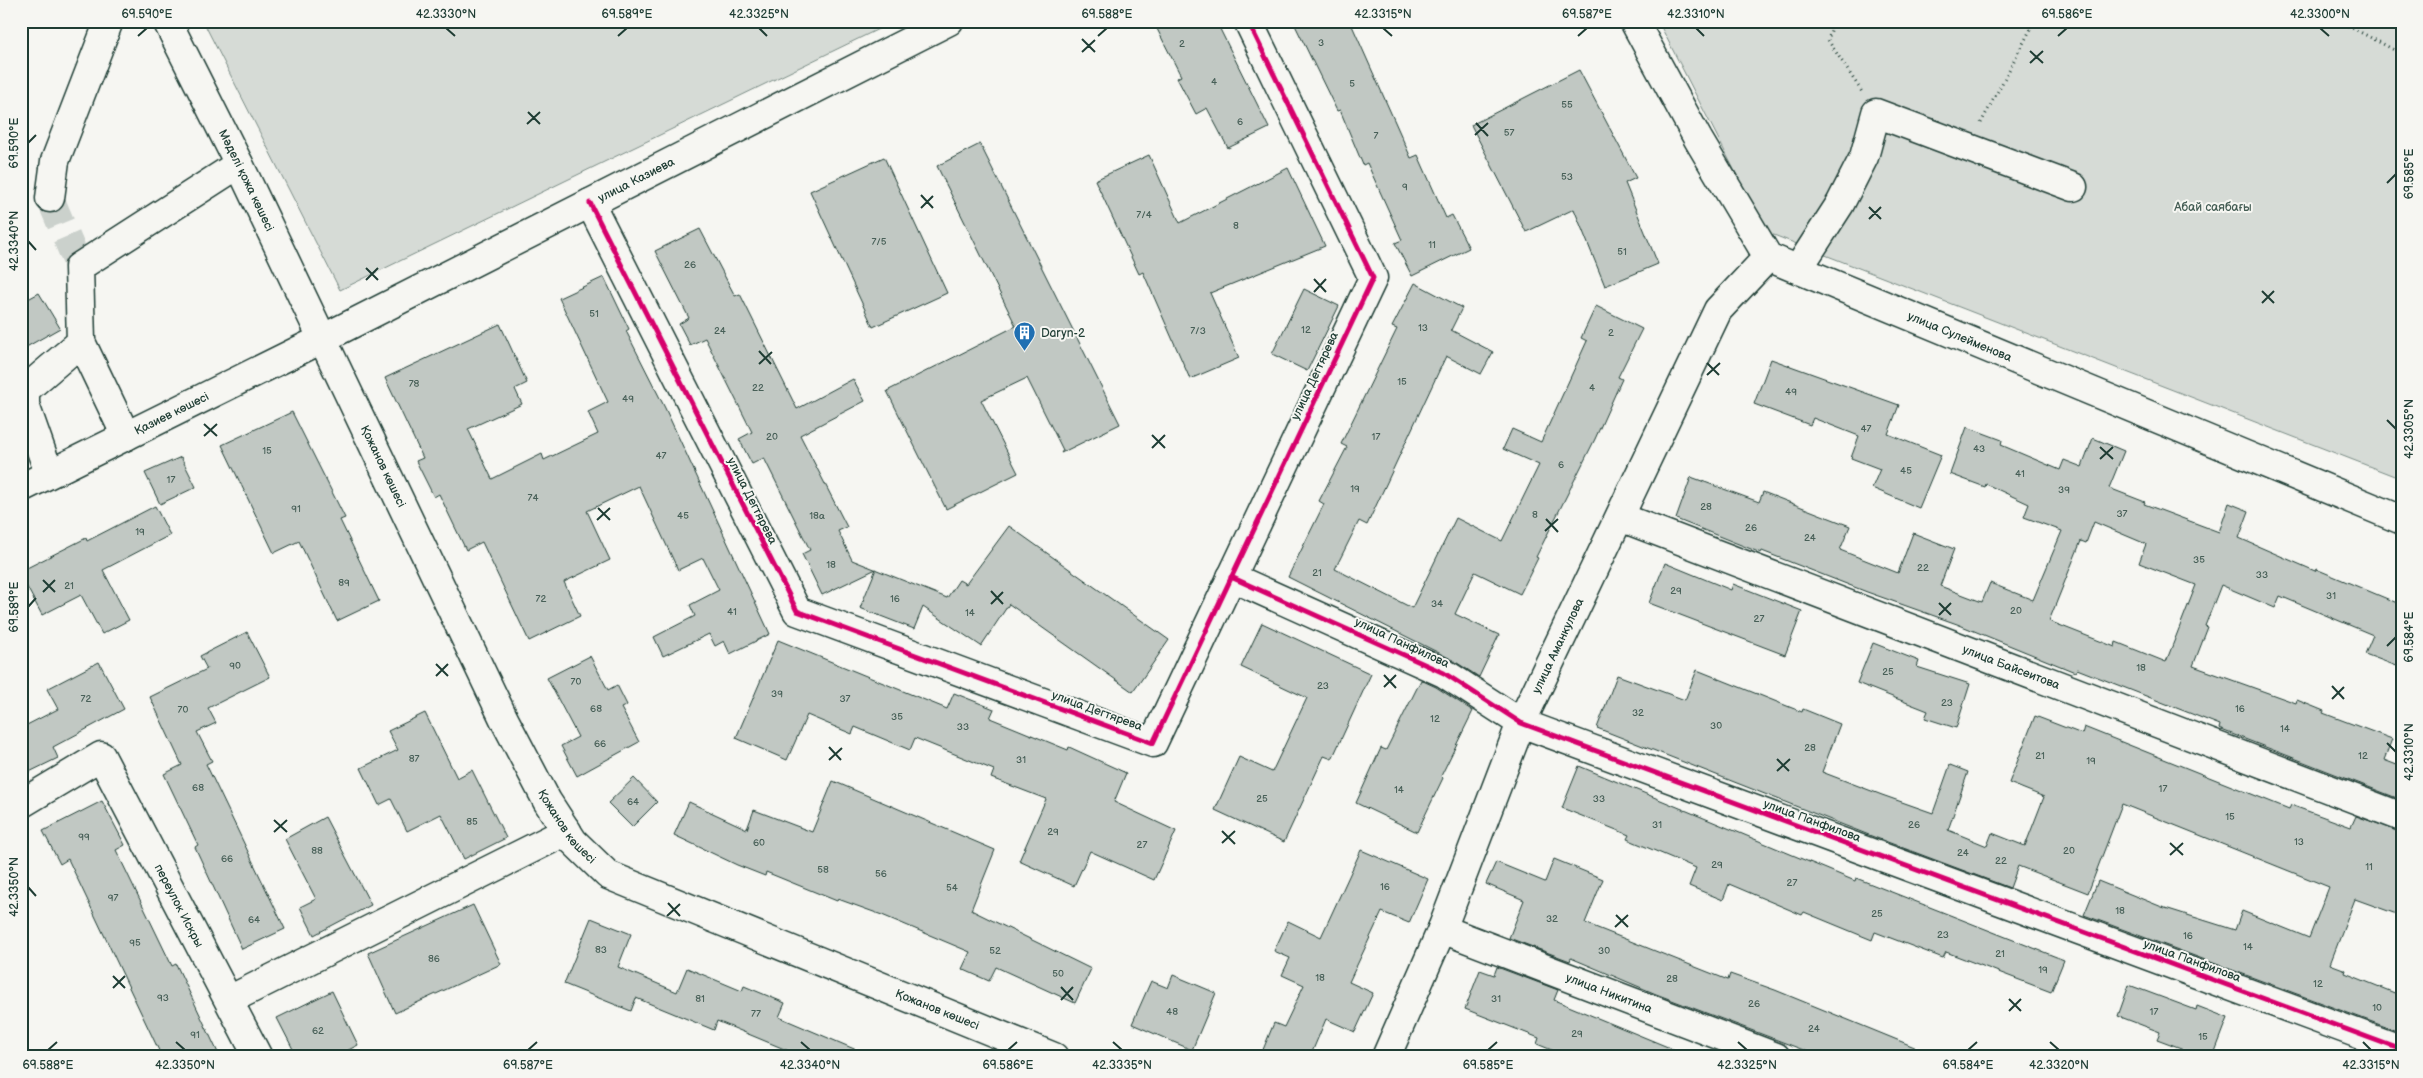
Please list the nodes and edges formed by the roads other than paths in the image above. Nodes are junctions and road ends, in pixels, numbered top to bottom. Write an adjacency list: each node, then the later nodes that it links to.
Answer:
1 (109, 21): 8 (street)
2 (167, 21): 6 (street, Мәделі қожа көшесі)
3 (949, 21): 9 (street, улица Казиева)
4 (1248, 21): 19 (street, улица Дегтярева)
5 (1634, 21): 10 (street)
6 (239, 164): 12 (street, Мәделі қожа көшесі); 13 (street)
7 (2073, 187): 11 (street)
8 (50, 198)
9 (590, 204): 12 (street, улица Казиева); 19 (street, улица Дегтярева)
10 (1768, 257): 11 (street, улица Сулейменова); 17 (street, улица Аманкулова)
11 (1798, 269): 18 (street, улица Сулейменова)
12 (322, 339): 14 (street, Қазиев көшесі); 23 (street, Қожанов көшесі)
13 (81, 342): 14 (street); 15 (street)
14 (126, 436): 15 (street, Қазиев көшесі)
15 (49, 474): 16 (street, Қазиев көшесі)
16 (21, 488)
17 (1620, 518): 20 (street, улица Аманкулова); 22 (street, улица Байсеитова)
18 (2402, 520)
19 (1232, 577): 20 (street, улица Панфилова)
20 (1521, 723): 24 (street, улица Аманкулова); 26 (street, улица Панфилова)
21 (21, 804): 25 (street, переулок Искры)
22 (2402, 817)
23 (567, 831): 25 (street); 28 (street, Қожанов көшесі)
24 (1442, 929): 29 (street, улица Аманкулова); 30 (street, улица Никитина)
25 (229, 1000): 27 (street, переулок Искры)
26 (2402, 1050)
27 (258, 1057)
28 (1054, 1057)
29 (1386, 1057)
30 (1776, 1057)

